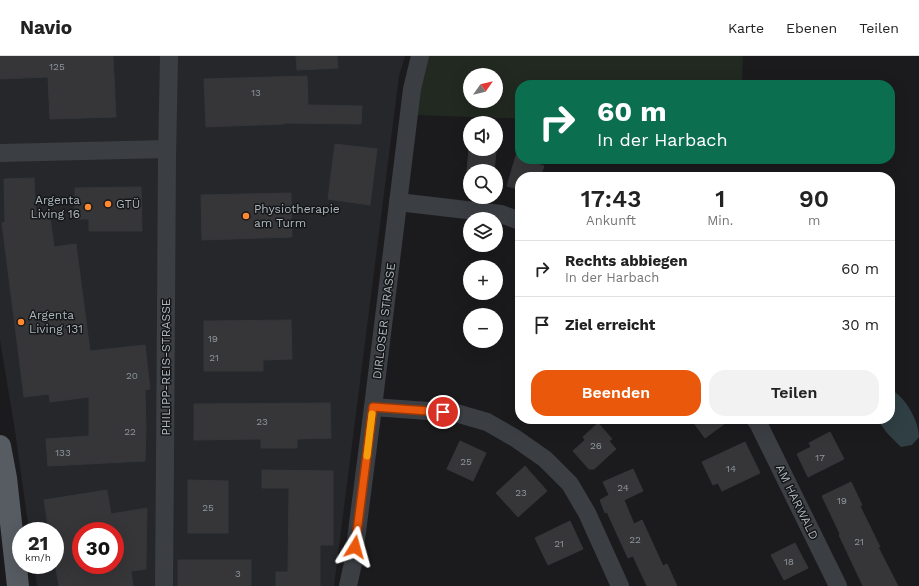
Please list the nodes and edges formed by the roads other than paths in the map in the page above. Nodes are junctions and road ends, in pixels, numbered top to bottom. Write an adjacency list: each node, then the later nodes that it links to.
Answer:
1 (169, 56): 3 (street, PHILIPP-REIS-STRASSE)
2 (420, 56): 5 (street, DIRLOSER STRASSE)
3 (167, 149): 4 (street); 11 (street, PHILIPP-REIS-STRASSE)
4 (0, 153)
5 (398, 202): 6 (street); 7 (street, DIRLOSER STRASSE)
6 (515, 219)
7 (373, 407): 12 (street, DIRLOSER STRASSE); 13 (street)
8 (758, 424): 14 (street, AM HARWALD)
9 (0, 446): 10 (main road)
10 (18, 586)
11 (164, 586)
12 (348, 586)
13 (620, 586)
14 (838, 586)

